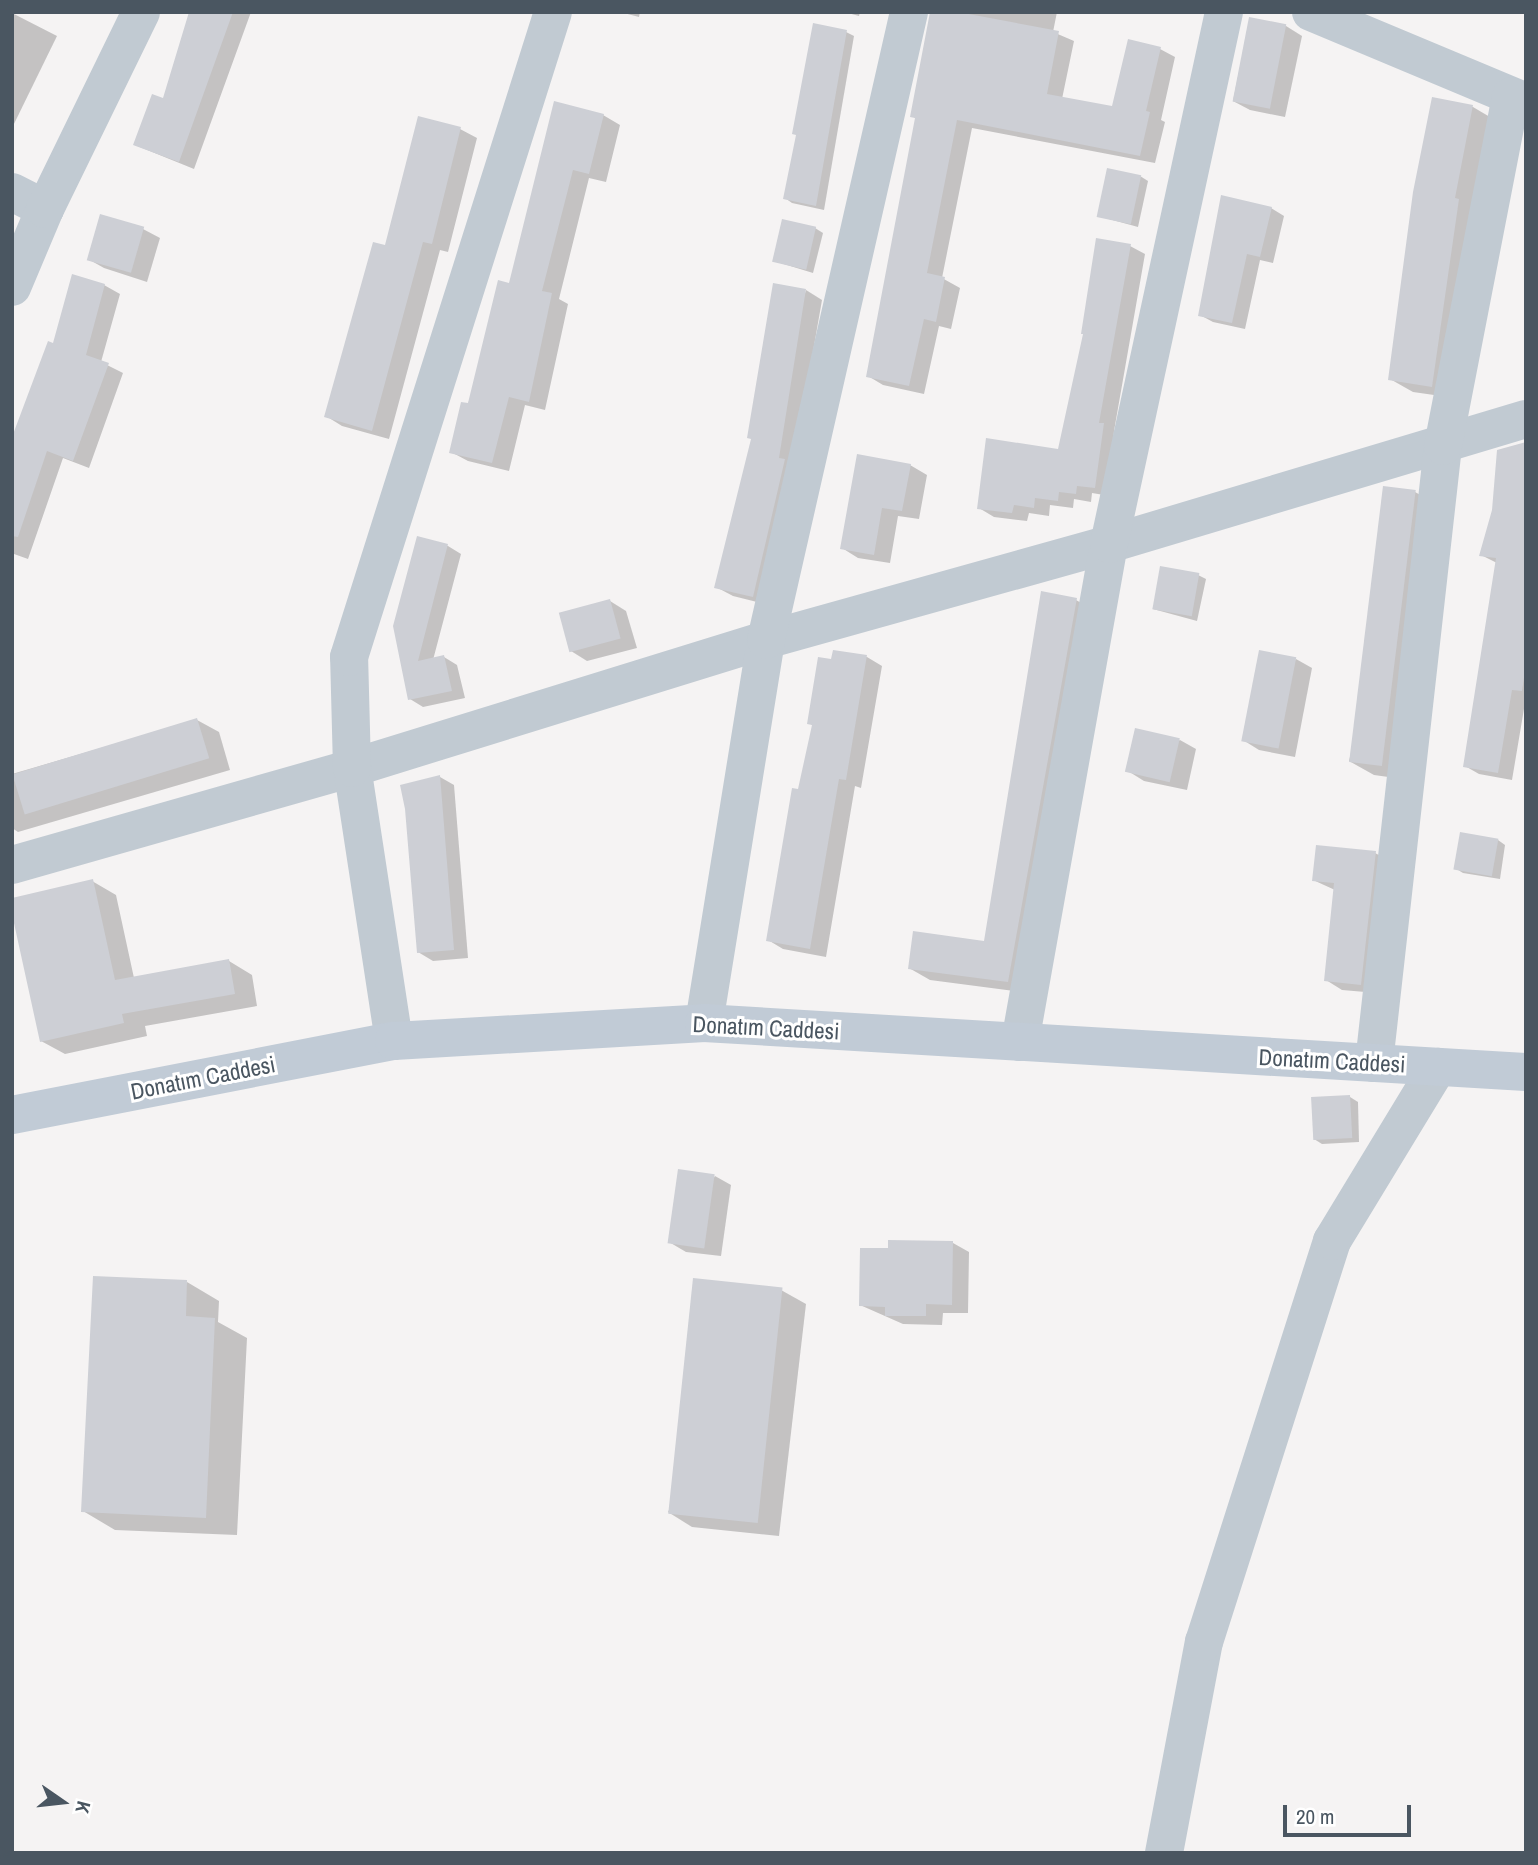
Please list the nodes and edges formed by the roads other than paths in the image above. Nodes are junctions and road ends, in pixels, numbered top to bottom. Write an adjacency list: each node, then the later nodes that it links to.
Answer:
1 (141, 12): 8 (street)
2 (553, 12): 14 (street)
3 (909, 12): 13 (street)
4 (1224, 12): 12 (street)
5 (1311, 12): 6 (street)
6 (1519, 100): 11 (street)
7 (12, 192): 8 (street)
8 (45, 209): 9 (street)
9 (12, 287)
10 (1526, 419): 11 (street)
11 (1443, 446): 12 (street); 19 (street)
12 (1109, 544): 13 (street); 18 (street)
13 (766, 640): 14 (street); 16 (street)
14 (352, 768): 15 (street); 17 (street)
15 (12, 864)
16 (704, 1023): 17 (street, Donatım Caddesi); 18 (street, Donatım Caddesi)
17 (394, 1041): 22 (street, Donatım Caddesi)
18 (1020, 1042): 19 (street, Donatım Caddesi)
19 (1374, 1063): 20 (street, Donatım Caddesi)
20 (1438, 1067): 21 (street, Donatım Caddesi); 23 (street)
21 (1526, 1072)
22 (12, 1115)
23 (1164, 1853)

